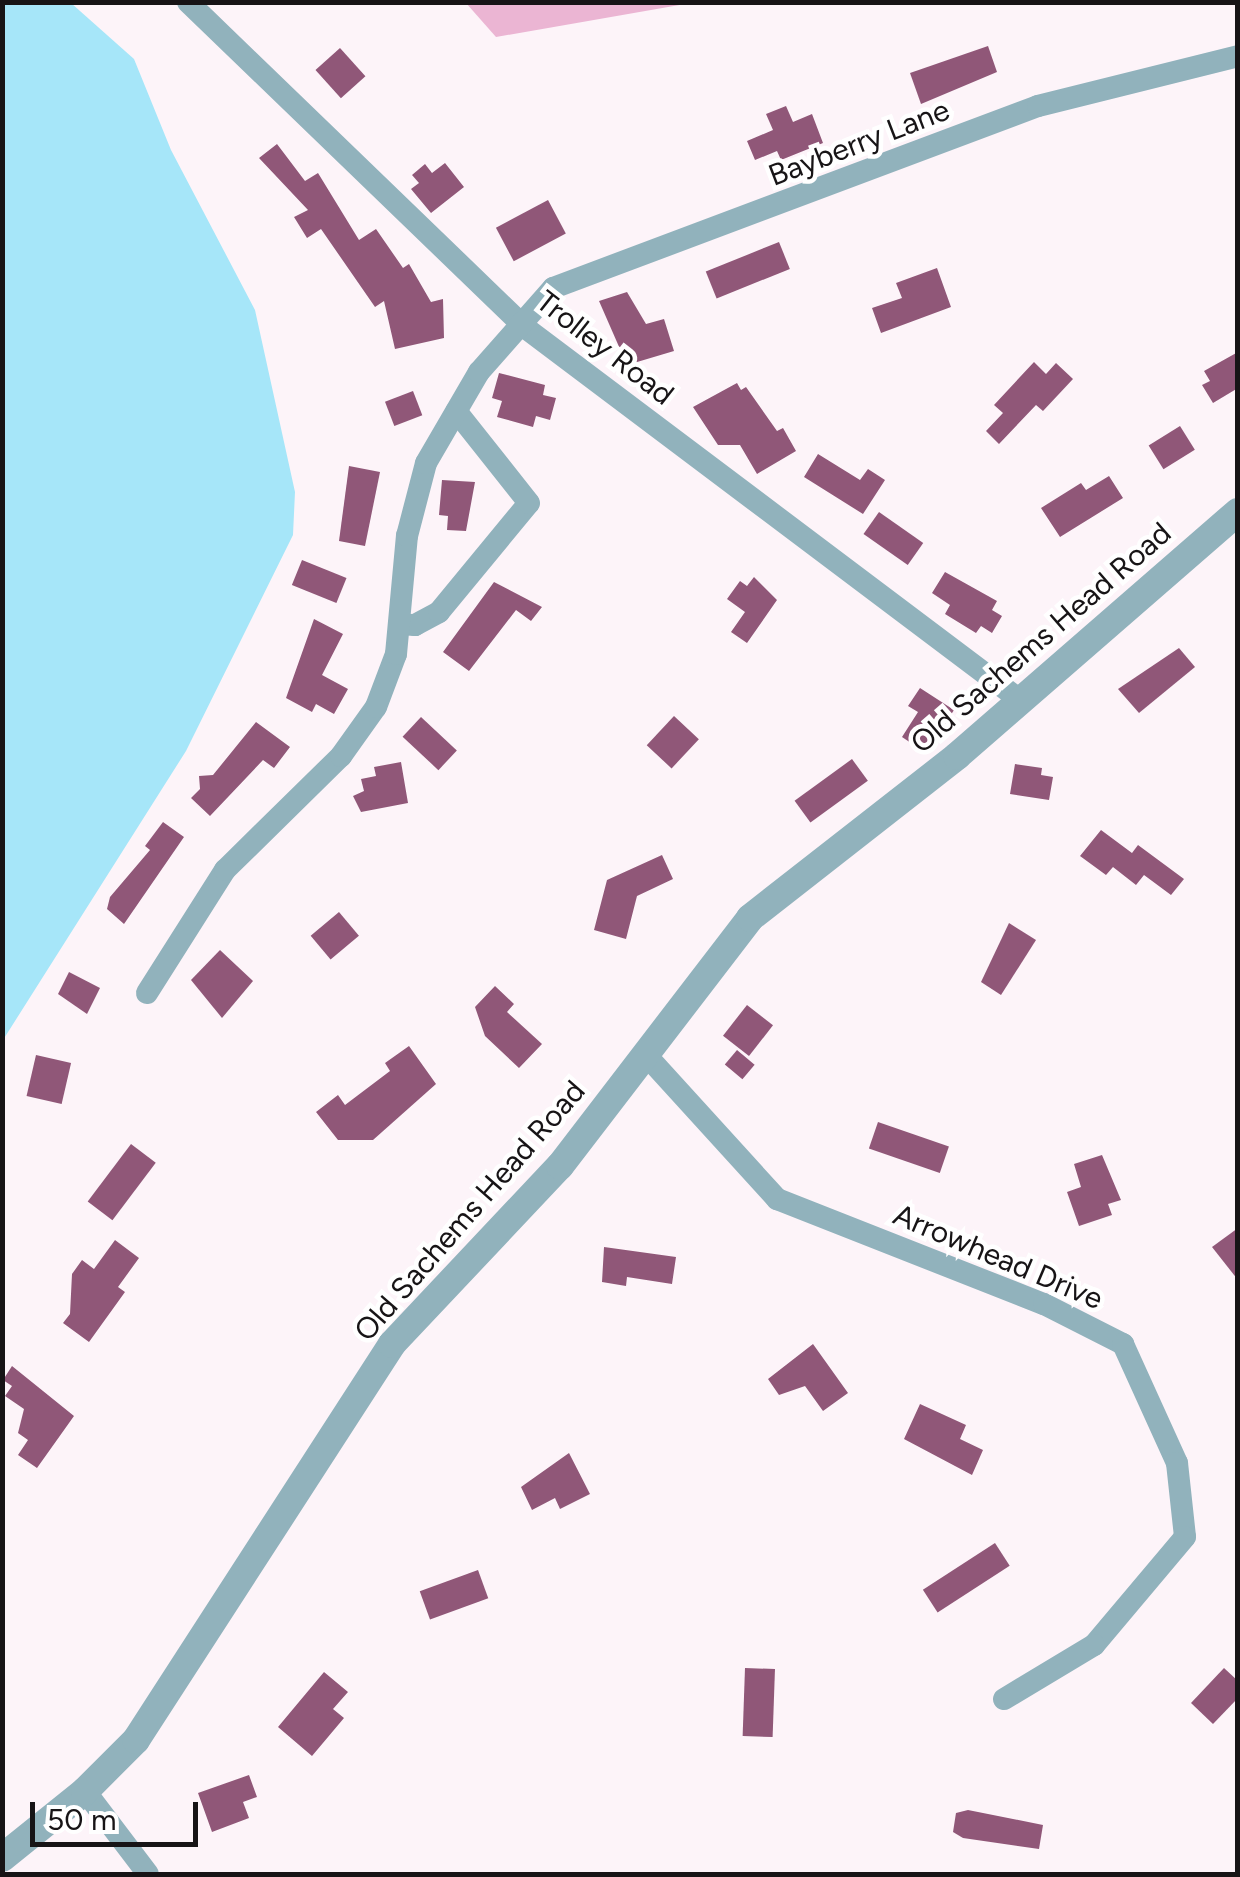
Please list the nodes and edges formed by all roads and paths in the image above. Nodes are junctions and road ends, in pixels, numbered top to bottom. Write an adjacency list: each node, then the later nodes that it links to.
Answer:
1 (188, 2): 3 (street, Trolley Road)
2 (1238, 56): 3 (street, Bayberry Lane)
3 (523, 326): 4 (street, Bayberry Lane); 7 (street, Trolley Road)
4 (456, 411): 6 (street, Bayberry Lane); 6 (street)
5 (1238, 512): 7 (street, Old Sachems Head Road)
6 (399, 624): 8 (street, Bayberry Lane)
7 (1020, 700): 9 (street, Old Sachems Head Road)
8 (147, 993)
9 (646, 1055): 10 (street, Arrowhead Drive); 11 (street, Old Sachems Head Road)
10 (1004, 1699)
11 (86, 1791): 12 (street, Old Sachems Head Road); 13 (street)
12 (2, 1858)
13 (148, 1874)

